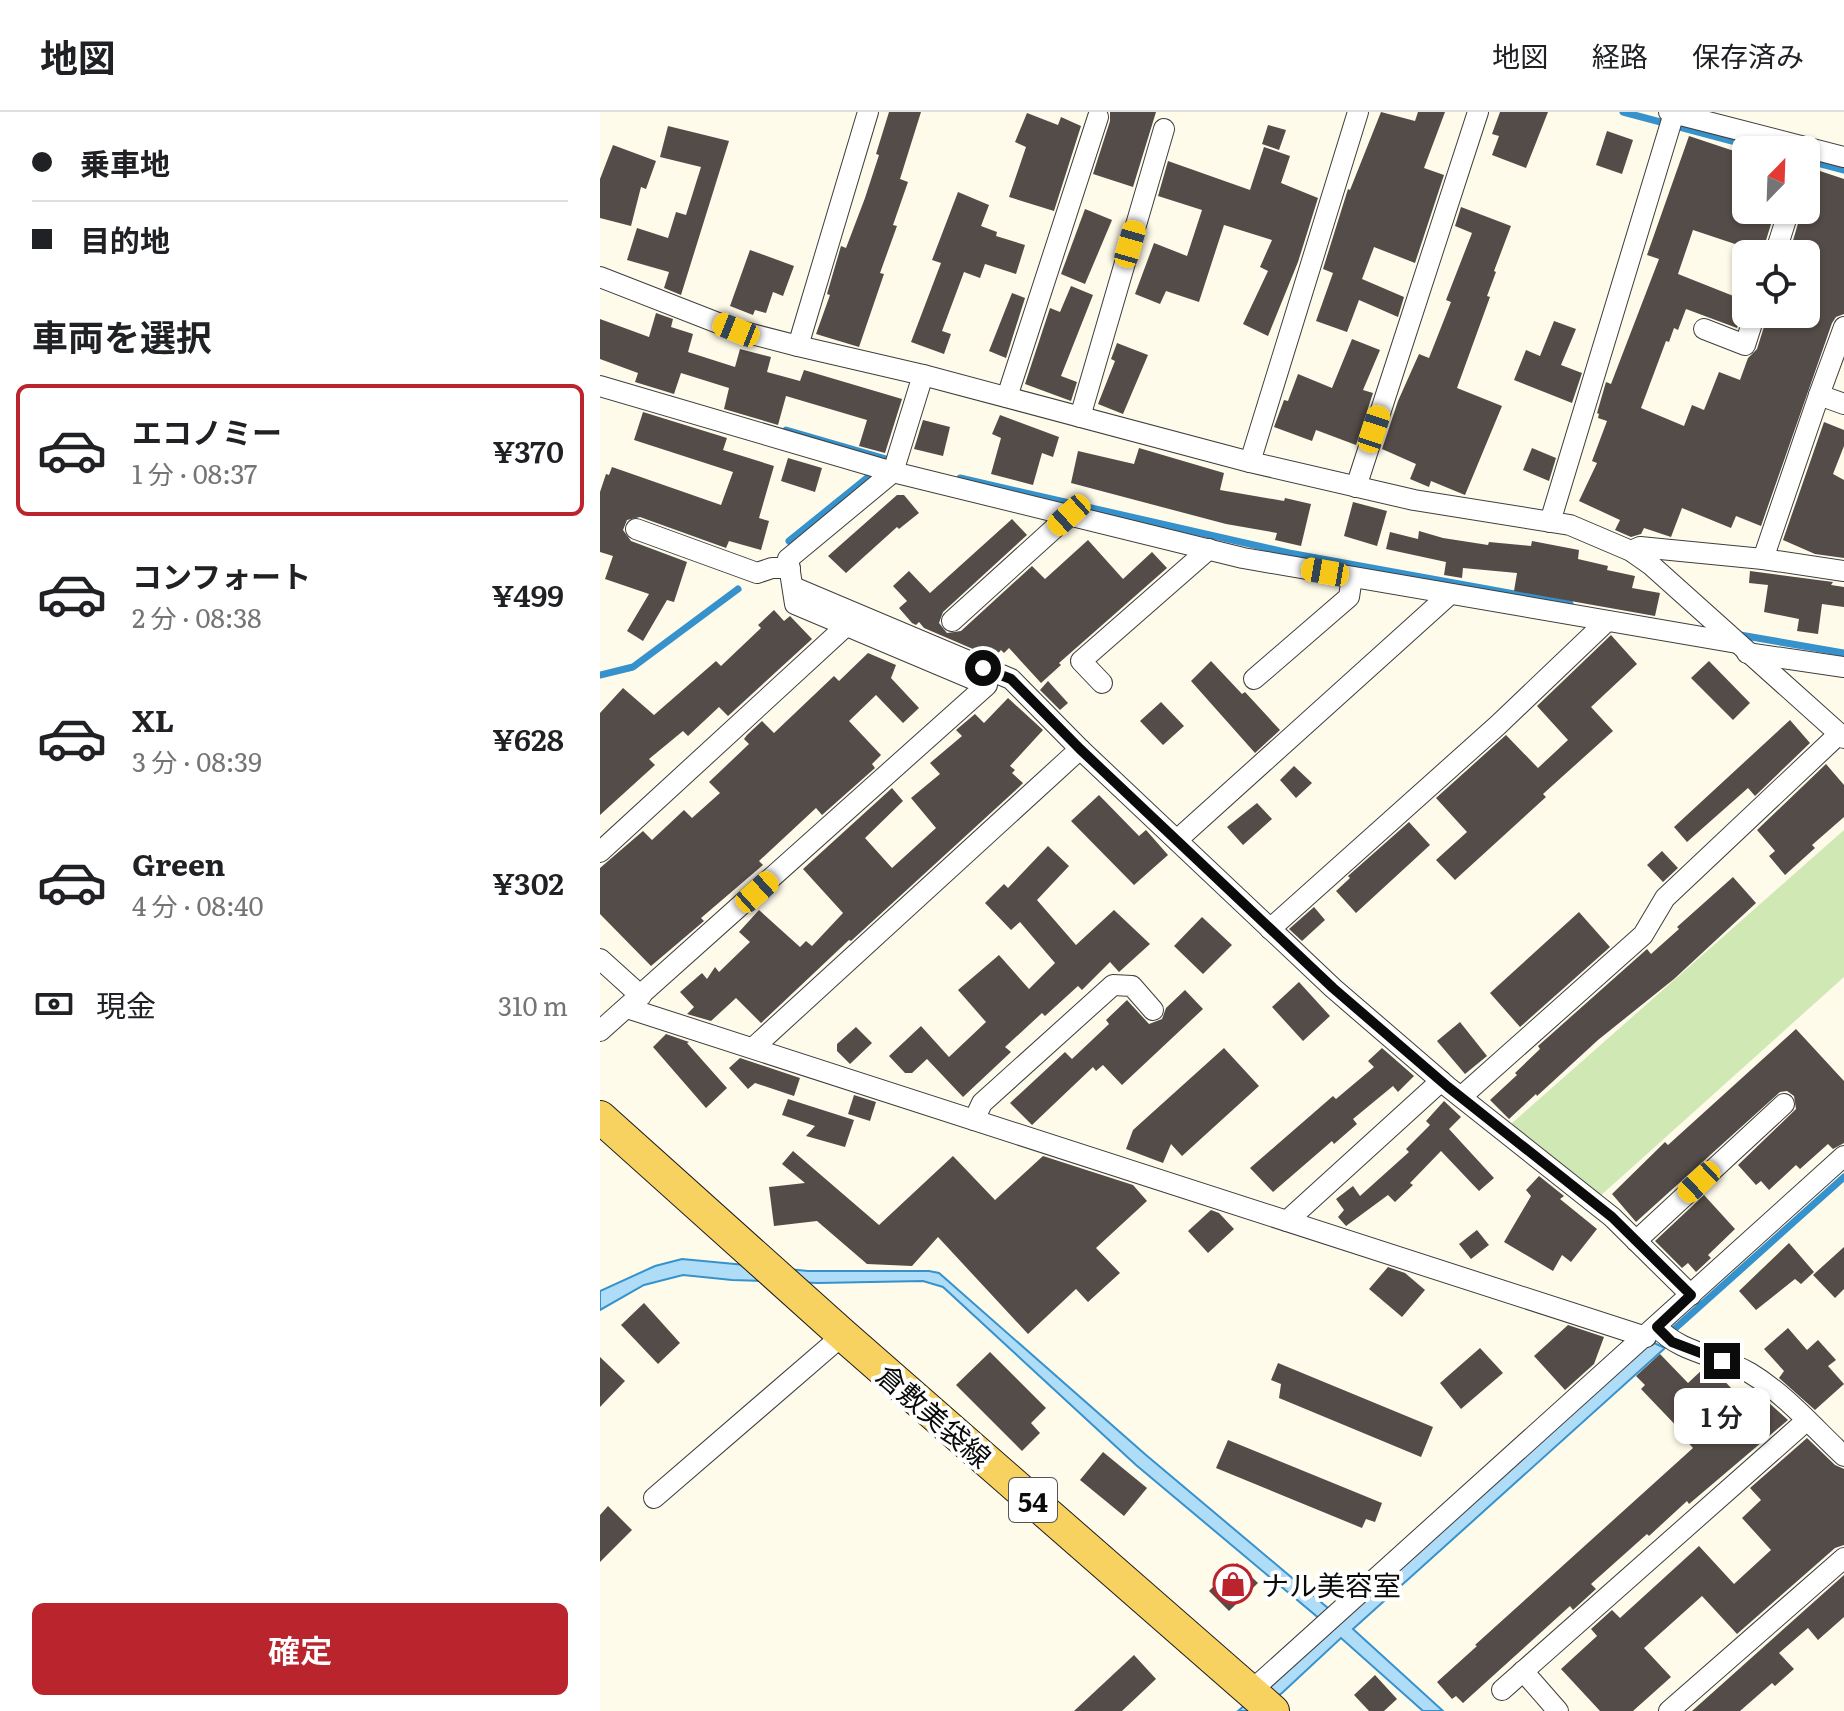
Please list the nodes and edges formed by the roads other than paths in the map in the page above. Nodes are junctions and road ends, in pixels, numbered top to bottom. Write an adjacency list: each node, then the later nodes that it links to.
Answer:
1 (868, 112): 15 (street)
2 (1358, 112): 22 (street)
3 (1478, 112): 24 (street)
4 (1098, 117): 19 (street)
5 (1671, 119): 6 (street); 26 (street)
6 (1728, 120): 8 (street)
7 (1164, 129): 21 (street)
8 (1765, 136)
9 (1820, 156): 10 (street)
10 (1844, 157)
11 (600, 277): 15 (street)
12 (1844, 327): 18 (street)
13 (1750, 328): 14 (street)
14 (1704, 329)
15 (798, 346): 16 (street)
16 (923, 375): 19 (street); 23 (street)
17 (600, 386): 23 (street)
18 (1819, 395): 20 (street); 30 (street)
19 (1007, 397): 21 (street)
20 (1844, 404)
21 (1080, 417): 22 (street)
22 (1250, 462): 24 (street)
23 (895, 466): 25 (street); 33 (street)
24 (1356, 487): 26 (street)
25 (1069, 515): 28 (street); 35 (street)
26 (1550, 522): 29 (street)
27 (636, 529): 33 (street)
28 (1209, 549): 32 (street); 41 (street)
29 (1631, 551): 30 (street); 38 (street)
30 (1763, 559): 31 (street)
31 (1844, 571)
32 (1352, 577): 34 (street); 40 (street)
33 (791, 578): 37 (street); 43 (street)
34 (1450, 594): 36 (street); 44 (street)
35 (952, 621)
36 (1607, 621): 38 (street); 46 (street)
37 (846, 626): 45 (street); 48 (street)
38 (1733, 639): 39 (street); 42 (street)
39 (1844, 667)
40 (1254, 679)
41 (1102, 683)
42 (1842, 736): 53 (street)
43 (1080, 749): 44 (street); 51 (street)
44 (1177, 840): 46 (street)
45 (600, 852)
46 (1270, 929): 52 (street)
47 (600, 959): 48 (street)
48 (634, 1002): 50 (street); 51 (street)
49 (1153, 1010): 56 (street)
50 (600, 1031)
51 (753, 1048): 56 (street)
52 (1441, 1081): 53 (street); 58 (street)
53 (1461, 1097): 59 (street)
54 (1784, 1104): 59 (street)
55 (600, 1117): 61 (main road, 倉敷美袋線 / 54)
56 (974, 1120): 58 (street)
57 (1844, 1156): 60 (street)
58 (1287, 1221): 62 (street)
59 (1636, 1241): 60 (street)
60 (1691, 1295): 62 (street)
61 (843, 1335): 65 (street); 69 (main road, 倉敷美袋線 / 54)
62 (1659, 1335): 63 (street); 69 (street)
63 (1806, 1421): 64 (street); 67 (street)
64 (1844, 1456)
65 (654, 1498)
66 (1844, 1558): 71 (street)
67 (1523, 1671): 68 (street); 70 (street)
68 (1502, 1690)
69 (1262, 1701)
70 (1558, 1711)
71 (1669, 1711)

